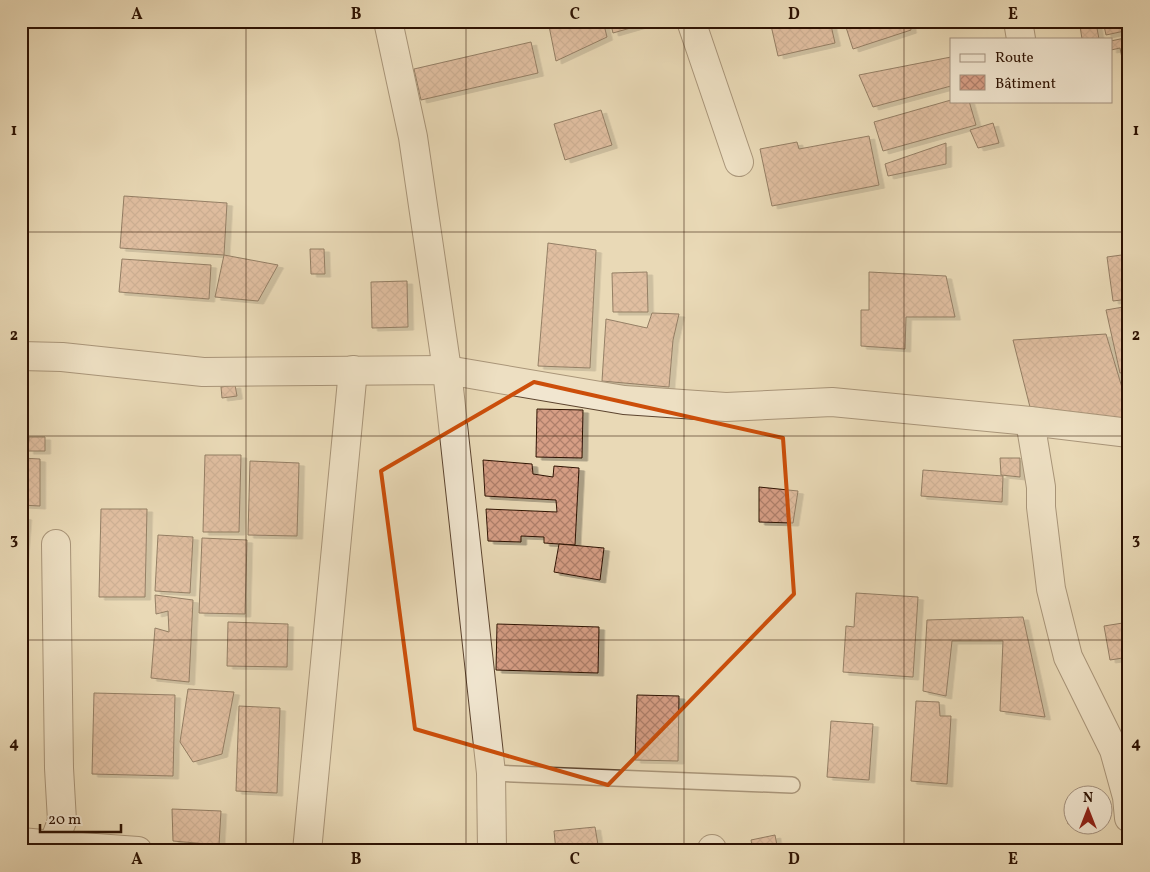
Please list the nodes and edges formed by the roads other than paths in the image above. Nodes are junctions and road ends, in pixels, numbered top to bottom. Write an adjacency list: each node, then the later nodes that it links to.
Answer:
1 (388, 21): 8 (street)
2 (691, 21): 5 (street)
3 (1018, 21): 4 (street)
4 (1022, 38)
5 (740, 162)
6 (21, 356): 7 (street)
7 (353, 370): 8 (street); 18 (street)
8 (447, 370): 9 (street); 12 (street)
9 (1030, 421): 10 (street); 14 (street)
10 (1129, 433)
11 (56, 544): 16 (street)
12 (491, 773): 13 (lane); 19 (street)
13 (792, 785)
14 (1129, 818)
15 (21, 842): 16 (street)
16 (53, 845): 17 (street)
17 (138, 851)
18 (307, 851)
19 (492, 851)

